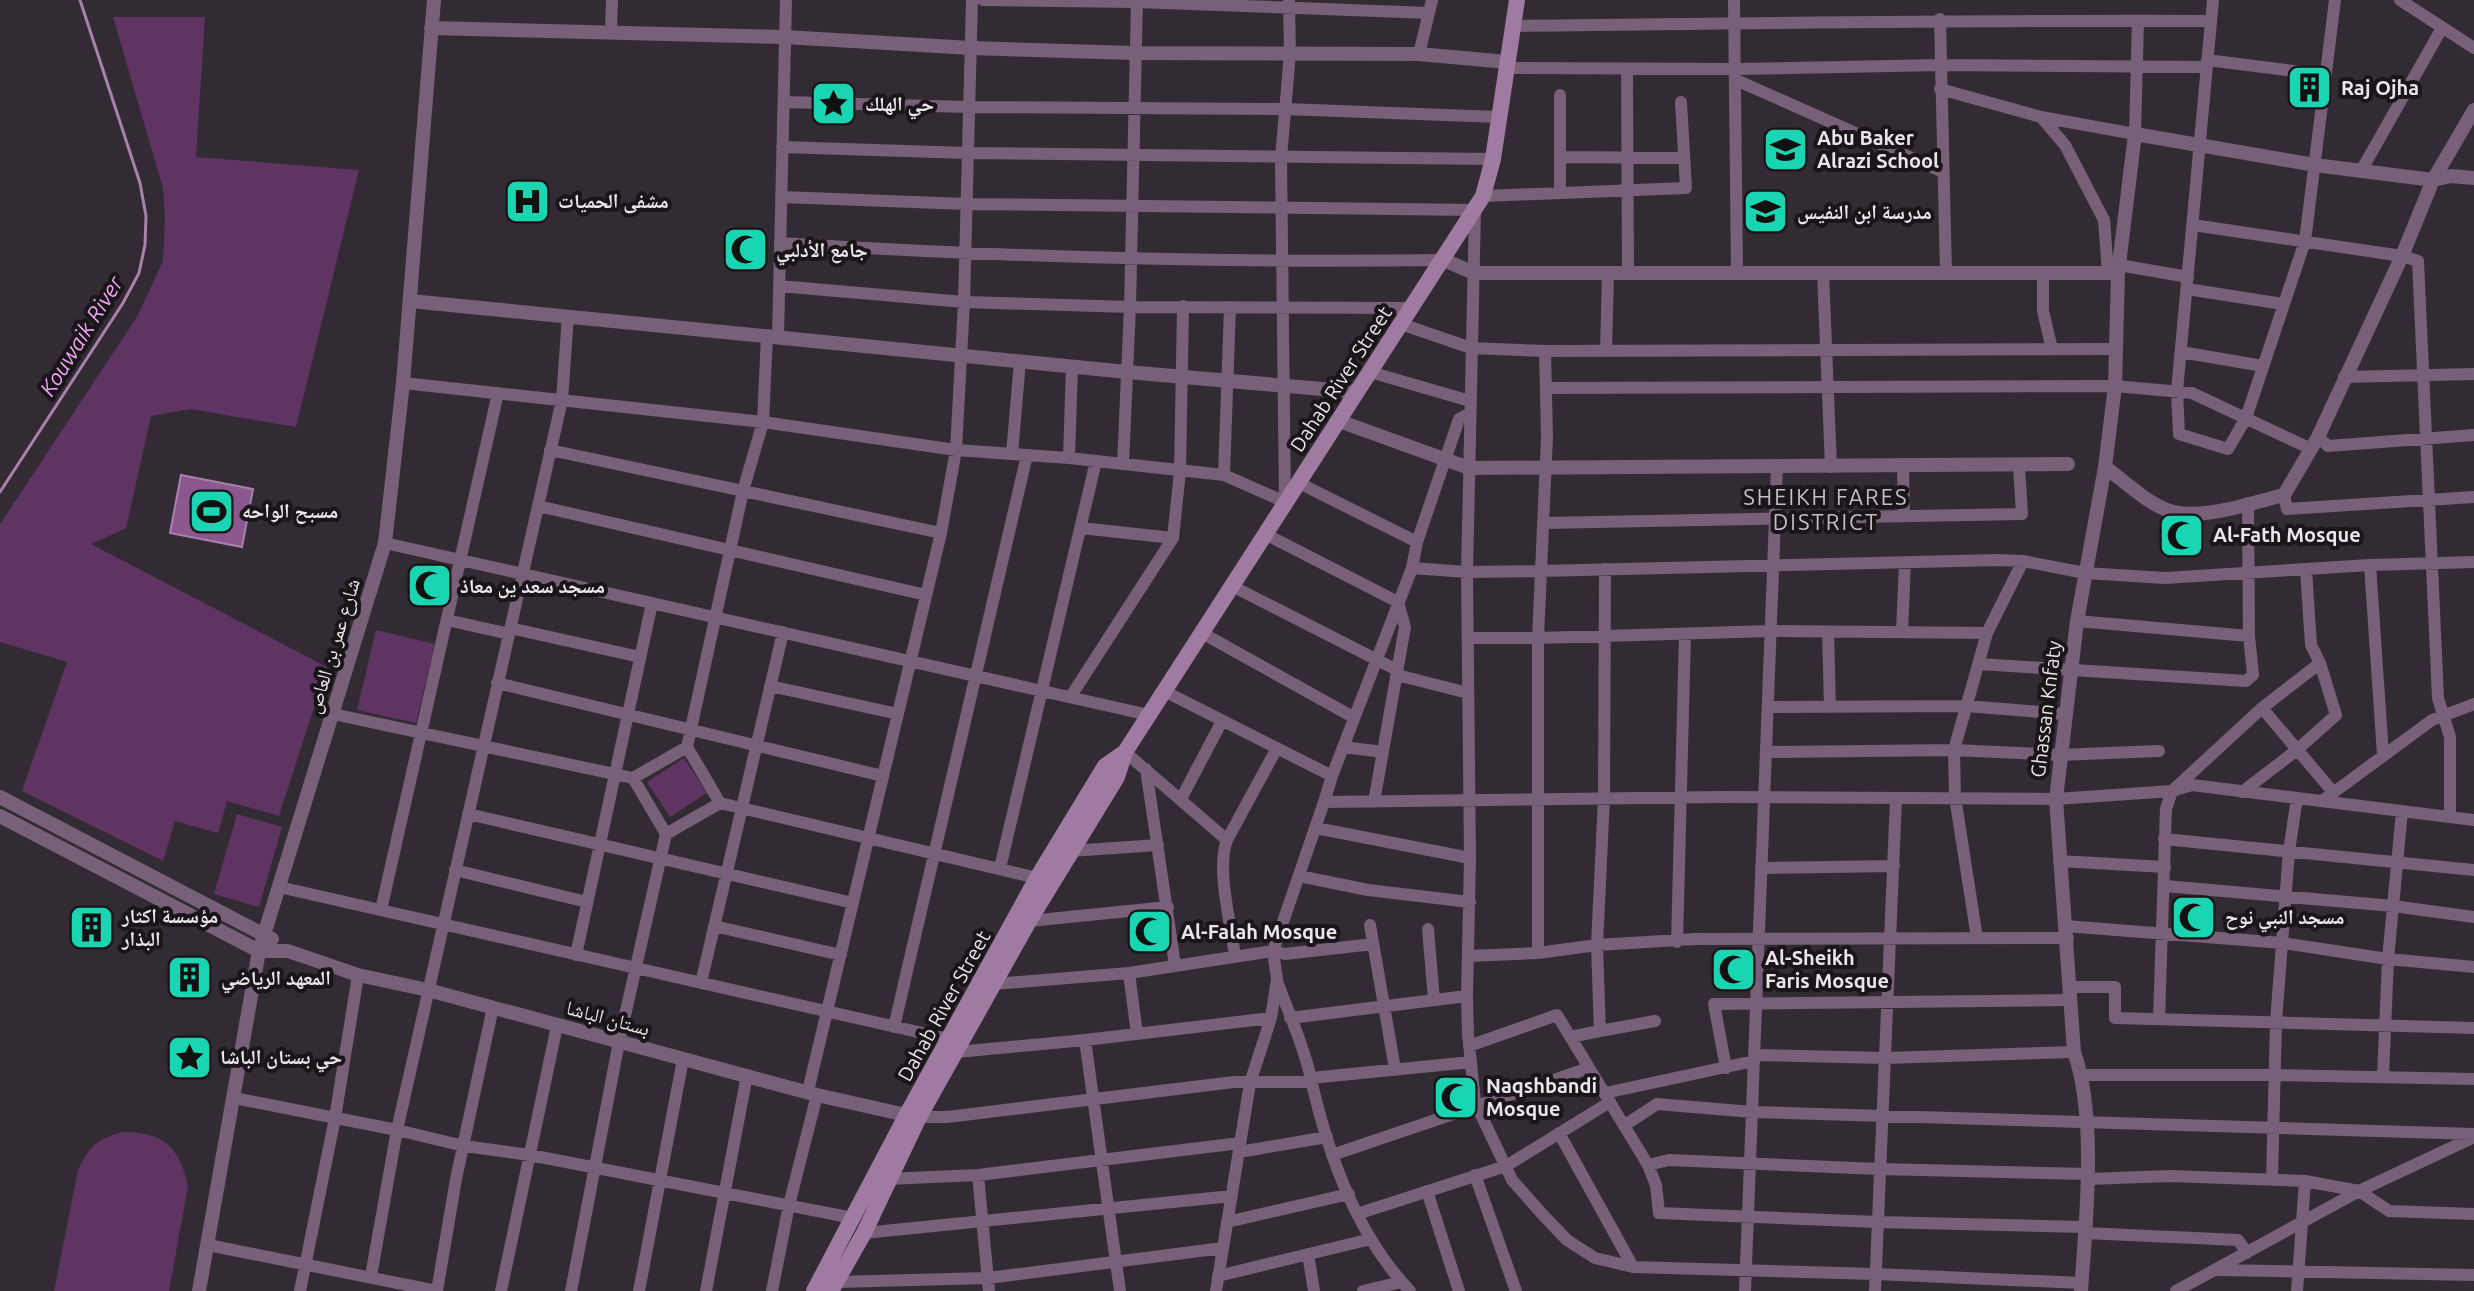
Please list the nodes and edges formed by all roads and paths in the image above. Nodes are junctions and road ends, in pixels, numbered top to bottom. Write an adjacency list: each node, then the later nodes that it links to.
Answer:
1 (434, 0): 19 (street, شارع عمر بن العاص)
2 (612, 0): 21 (street)
3 (786, 0): 22 (street)
4 (972, 0): 23 (street)
5 (983, 0): 11 (street)
6 (1517, 0): 18 (main road, Dahab River Street)
7 (1734, 0): 17 (street)
8 (2213, 0): 16 (street)
9 (2335, 0): 34 (street)
10 (2400, 0): 20 (street)
11 (1137, 1): 12 (street); 25 (street)
12 (1289, 4): 13 (street); 26 (street)
13 (1431, 6): 27 (street)
14 (1940, 19): 15 (street); 17 (street); 30 (street)
15 (2138, 21): 16 (street); 31 (street)
16 (2211, 21): 28 (street)
17 (1735, 23): 18 (street); 33 (street)
18 (1512, 26): 29 (main road, Dahab River Street)
19 (431, 28): 21 (street); 85 (street, شارع عمر بن العاص)
20 (2442, 28): 24 (street); 56 (street)
21 (611, 32): 22 (street)
22 (785, 37): 23 (street); 37 (street)
23 (971, 48): 25 (street); 39 (street)
24 (2474, 48)
25 (1134, 53): 26 (street); 40 (street)
26 (1290, 53): 27 (street); 41 (street)
27 (1419, 54): 29 (street)
28 (2206, 64): 31 (street); 34 (street); 46 (street)
29 (1506, 65): 32 (street); 43 (main road, Dahab River Street)
30 (1940, 65): 31 (street); 33 (street); 35 (street)
31 (2138, 66): 45 (street)
32 (1627, 69): 33 (street); 51 (street)
33 (1736, 75): 57 (street); 77 (street)
34 (2326, 75): 55 (street)
35 (1940, 89): 44 (street); 57 (street)
36 (1560, 95): 50 (street)
37 (784, 102): 39 (street); 47 (street)
38 (1681, 102): 53 (street)
39 (968, 107): 40 (street); 48 (street)
40 (1133, 109): 41 (street); 49 (street)
41 (1285, 109): 43 (street); 52 (street)
42 (2473, 112): 59 (street)
43 (1499, 117): 54 (main road, Dahab River Street)
44 (2041, 117): 45 (street); 75 (street)
45 (2135, 134): 46 (street); 75 (street, Ghassan Knfaty)
46 (2200, 145): 55 (street); 67 (street)
47 (782, 147): 48 (street); 62 (street)
48 (967, 153): 49 (street); 64 (street)
49 (1132, 155): 52 (street); 65 (street)
50 (1560, 157): 51 (street); 61 (street)
51 (1627, 157): 53 (street); 60 (street)
52 (1281, 158): 54 (street); 66 (street)
53 (1684, 158): 60 (street)
54 (1493, 159): 63 (main road, Dahab River Street)
55 (2315, 165): 56 (street); 68 (street)
56 (2361, 171): 59 (street)
57 (1943, 172): 79 (street)
58 (2474, 178): 59 (street)
59 (2433, 180): 71 (street)
60 (1628, 191): 61 (street); 82 (street)
61 (1560, 192): 63 (street)
62 (782, 197): 64 (street); 69 (street)
63 (1479, 203): 66 (street); 73 (main road, Dahab River Street); 76 (street)
64 (966, 204): 65 (street); 70 (street)
65 (1131, 207): 66 (street); 72 (street)
66 (1281, 207): 74 (street)
67 (2193, 225): 68 (street); 83 (street)
68 (2305, 241): 71 (street); 87 (street)
69 (780, 243): 70 (street); 84 (street)
70 (965, 255): 72 (street); 86 (street)
71 (2402, 256): 110 (street); 112 (street)
72 (1129, 260): 74 (street); 89 (street)
73 (1444, 260): 74 (street); 76 (street); 92 (main road, Dahab River Street)
74 (1282, 262): 91 (street)
75 (2115, 270): 80 (street); 83 (street); 98 (street, Ghassan Knfaty)
76 (1474, 273): 81 (street); 96 (street)
77 (1737, 273): 78 (street); 82 (street)
78 (1823, 273): 79 (street); 100 (street)
79 (1946, 273): 80 (street)
80 (2043, 273): 97 (street)
81 (1608, 274): 82 (street); 99 (street)
82 (1628, 274)
83 (2187, 283): 87 (street); 102 (street)
84 (779, 286): 86 (street); 95 (street)
85 (410, 301): 93 (street); 114 (street, شارع عمر بن العاص)
86 (964, 302): 89 (street); 103 (street)
87 (2283, 304): 106 (street)
88 (1183, 306): 89 (street); 90 (street); 111 (street)
89 (1130, 307): 107 (street)
90 (1230, 307): 91 (street); 113 (street)
91 (1283, 308): 92 (street); 115 (street)
92 (1411, 308): 94 (main road, Dahab River Street)
93 (568, 316): 95 (street); 122 (street)
94 (1401, 324): 96 (street); 108 (main road, Dahab River Street)
95 (772, 335): 103 (street); 126 (street)
96 (1471, 348): 101 (street); 123 (street)
97 (2052, 349): 98 (street); 100 (street)
98 (2116, 349): 117 (street, Ghassan Knfaty)
99 (1606, 350): 100 (street); 101 (street)
100 (1827, 350): 116 (street)
101 (1545, 351): 118 (street)
102 (2181, 352): 106 (street); 119 (street)
103 (960, 354): 104 (street); 131 (street)
104 (1020, 361): 105 (street); 132 (street)
105 (1072, 366): 107 (street); 134 (street)
106 (2263, 366): 124 (street)
107 (1127, 372): 111 (street); 137 (street)
108 (1370, 372): 120 (main road, Dahab River Street); 123 (street)
109 (2474, 374): 110 (street)
110 (2424, 376): 112 (street); 128 (street)
111 (1181, 377): 113 (street); 146 (street)
112 (2344, 377): 129 (street)
113 (1226, 380): 115 (street); 147 (street)
114 (403, 383): 121 (street); 164 (street, شارع عمر بن العاص)
115 (1282, 384): 120 (street); 153 (street)
116 (1828, 386): 117 (street); 118 (street); 141 (street)
117 (2115, 386): 119 (street); 143 (street, Ghassan Knfaty)
118 (1546, 388): 145 (street)
119 (2177, 391): 124 (street); 124 (street)
120 (1357, 392): 125 (main road, Dahab River Street)
121 (498, 393): 122 (street); 166 (street)
122 (562, 400): 126 (street); 130 (street)
123 (1470, 407): 135 (street); 144 (street)
124 (2246, 418): 129 (street)
125 (1339, 421): 135 (street); 148 (main road, Dahab River Street)
126 (763, 422): 131 (street); 149 (street)
127 (2474, 435): 128 (street)
128 (2427, 438): 129 (street); 152 (street)
129 (2314, 443): 150 (street)
130 (550, 450): 149 (street); 155 (street)
131 (956, 450): 132 (street); 160 (street)
132 (1012, 454): 133 (street)
133 (1027, 455): 134 (street); 207 (street)
134 (1069, 458): 136 (street)
135 (1445, 459): 144 (street); 163 (street)
136 (1096, 461): 137 (street); 159 (street)
137 (1123, 464): 146 (street)
138 (2068, 464): 139 (street)
139 (2019, 466): 142 (street); 156 (street)
140 (1777, 467): 141 (street); 145 (street); 157 (street)
141 (1831, 467): 142 (street)
142 (1903, 467): 156 (street)
143 (2105, 467): 154 (street); 178 (street, Ghassan Knfaty)
144 (1469, 468): 145 (street); 177 (street)
145 (1546, 468): 158 (street)
146 (1180, 472): 147 (street); 162 (street)
147 (1224, 475): 153 (street)
148 (1297, 482): 153 (main road, Dahab River Street); 163 (street)
149 (743, 491): 160 (street); 165 (street)
150 (2284, 495): 152 (street); 154 (street)
151 (2474, 497): 152 (street)
152 (2430, 500): 170 (street)
153 (1285, 502): 161 (main road, Dahab River Street)
154 (2248, 503): 180 (street)
155 (538, 506): 165 (street); 179 (street)
156 (1904, 516): 157 (street)
157 (1775, 519): 158 (street); 171 (street)
158 (1543, 523): 176 (street)
159 (1081, 528): 162 (street); 210 (street)
160 (941, 533): 182 (street)
161 (1265, 534): 181 (main road, Dahab River Street); 183 (street)
162 (1173, 538): 213 (street)
163 (1417, 542): 173 (street)
164 (385, 543): 166 (street); 219 (street, شارع عمر بن العاص)
165 (730, 550): 182 (street); 185 (street)
166 (460, 560): 179 (street); 186 (street)
167 (2023, 561): 168 (street); 178 (street); 194 (street)
168 (1905, 562): 171 (street); 192 (street)
169 (2474, 562): 170 (street)
170 (2433, 564): 172 (street); 224 (street)
171 (1774, 565): 174 (street); 189 (street)
172 (2370, 565): 175 (street); 241 (street)
173 (1412, 568): 177 (street); 183 (street)
174 (1605, 569): 176 (street); 196 (street)
175 (2306, 570): 180 (street); 203 (street)
176 (1540, 571): 177 (street); 199 (street)
177 (1467, 572): 198 (street)
178 (2085, 573): 180 (street); 187 (street, Ghassan Knfaty)
179 (522, 574): 184 (street); 188 (street)
180 (2249, 574): 197 (street)
181 (1232, 586): 193 (main road, Dahab River Street); 201 (street)
182 (926, 595): 202 (street)
183 (1398, 602): 201 (street); 206 (street)
184 (652, 603): 185 (street); 200 (street)
185 (715, 617): 190 (street); 227 (street)
186 (447, 620): 188 (street); 228 (street)
187 (2077, 621): 197 (street); 205 (street, Ghassan Knfaty)
188 (509, 631): 200 (street); 208 (street)
189 (1770, 631): 191 (street); 195 (street); 216 (street)
190 (783, 632): 202 (street); 209 (street)
191 (1828, 632): 192 (street); 217 (street)
192 (1902, 632): 194 (street)
193 (1202, 633): 211 (main road, Dahab River Street); 225 (street)
194 (1987, 633): 204 (street)
195 (1685, 634): 196 (street); 253 (street)
196 (1606, 635): 199 (street); 252 (street)
197 (2249, 636): 205 (street)
198 (1468, 638): 199 (street); 212 (street)
199 (1538, 638): 258 (street)
200 (640, 657): 220 (street)
201 (1376, 660): 206 (street); 225 (street)
202 (911, 661): 207 (street); 221 (street)
203 (2320, 663): 218 (street); 235 (street)
204 (1979, 664): 205 (street); 215 (street)
205 (2070, 669): 222 (street, Ghassan Knfaty)
206 (1397, 673): 212 (street); 238 (street)
207 (977, 675): 210 (street); 280 (street)
208 (497, 683): 220 (street); 230 (street)
209 (770, 686): 221 (street); 229 (street)
210 (1042, 690): 213 (street); 287 (street)
211 (1164, 691): 223 (main road, Dahab River Street); 226 (street)
212 (1468, 693): 257 (street)
213 (1071, 696): 223 (street)
214 (2474, 704): 224 (street)
215 (1966, 706): 217 (street); 222 (street); 234 (street)
216 (1769, 707): 217 (street); 239 (street)
217 (1830, 707)
218 (2262, 708): 235 (street); 247 (street)
219 (333, 714): 228 (street); 295 (street, شارع عمر بن العاص)
220 (628, 714): 227 (street); 243 (street)
221 (898, 714): 244 (street)
222 (2064, 714): 240 (street, Ghassan Knfaty)
223 (1149, 715): 237 (main road, Dahab River Street)
224 (2443, 716): 241 (street); 269 (street)
225 (1353, 717): 232 (street)
226 (1222, 721): 233 (street); 256 (street)
227 (691, 729): 229 (street); 231 (street)
228 (421, 733): 230 (street); 302 (street)
229 (756, 745): 244 (street); 265 (street)
230 (483, 746): 243 (street); 267 (street)
231 (687, 747): 246 (street); 264 (street)
232 (1343, 747): 238 (street); 245 (street)
233 (1277, 748): 245 (street); 275 (street)
234 (1954, 750): 239 (street); 240 (street); 251 (street)
235 (2297, 750): 248 (street); 249 (street)
236 (2159, 751): 240 (street)
237 (1125, 752): 242 (street); 278 (main road, Dahab River Street); 293 (main road, Dahab River Street)
238 (1383, 752): 263 (street)
239 (1767, 752): 254 (street)
240 (2059, 755): 260 (street, Ghassan Knfaty)
241 (2383, 755): 249 (street)
242 (1146, 769): 256 (street); 277 (street)
243 (615, 774): 246 (street); 276 (street)
244 (883, 776): 273 (street)
245 (1332, 776): 262 (street)
246 (633, 778): 272 (street)
247 (2172, 791): 248 (street); 260 (street); 274 (street)
248 (2242, 792): 255 (street)
249 (2333, 792): 261 (street)
250 (0, 797): 311 (street, بستان الباشا)
251 (1955, 797): 259 (street); 260 (street); 313 (street)
252 (1604, 798): 253 (street); 258 (street); 318 (street)
253 (1682, 798): 254 (street); 315 (street)
254 (1766, 798): 259 (street); 288 (street)
255 (2297, 798): 261 (street); 279 (street)
256 (1181, 799): 275 (street)
257 (1470, 799): 258 (street); 263 (street); 281 (street)
258 (1539, 799): 322 (street)
259 (1896, 799): 285 (street)
260 (2056, 799): 283 (street, Ghassan Knfaty)
261 (2322, 801): 266 (street)
262 (1324, 802): 263 (street); 271 (street)
263 (1374, 802)
264 (720, 803): 265 (street); 272 (street)
265 (742, 808): 273 (street); 291 (street)
266 (2402, 811): 269 (street); 284 (street)
267 (468, 814): 276 (street); 289 (street)
268 (0, 816): 319 (street, بستان الباشا)
269 (2450, 817): 270 (street)
270 (2474, 820)
271 (1316, 828): 281 (street); 292 (street)
272 (666, 834): 282 (street)
273 (869, 838): 280 (street); 299 (street)
274 (2164, 839): 279 (street); 286 (street)
275 (1227, 840): 325 (street)
276 (599, 845): 282 (street); 297 (street)
277 (1158, 845): 278 (street); 301 (street)
278 (1070, 851): 304 (main road, Dahab River Street)
279 (2289, 851): 284 (street); 296 (street)
280 (935, 853): 287 (street); 352 (street)
281 (1470, 858): 298 (street)
282 (660, 859): 291 (street); 330 (street)
283 (2059, 861): 286 (street); 309 (street, Ghassan Knfaty)
284 (2399, 861): 290 (street); 300 (street)
285 (1894, 866): 288 (street); 312 (street)
286 (2165, 867): 294 (street)
287 (1000, 868): 293 (street)
288 (1761, 868): 314 (street)
289 (455, 870): 297 (street); 305 (street)
290 (2474, 870)
291 (726, 874): 299 (street); 307 (street)
292 (1299, 876): 298 (street); 321 (street)
293 (1037, 878): 359 (main road, Dahab River Street)
294 (2165, 886): 296 (street); 310 (street)
295 (279, 887): 302 (street); 311 (street, شارع عمر بن العاص)
296 (2286, 897): 300 (street); 316 (street)
297 (587, 902): 323 (street)
298 (1470, 902): 326 (street)
299 (853, 903): 324 (street)
300 (2393, 906): 303 (street); 327 (street)
301 (1168, 907): 304 (street); 328 (street)
302 (381, 910): 305 (street)
303 (2474, 917)
304 (1029, 921): 335 (main road, Dahab River Street)
305 (442, 925): 323 (street); 336 (street)
306 (1370, 925): 317 (street)
307 (714, 926): 324 (street); 334 (street)
308 (1428, 929): 339 (street)
309 (2066, 932): 310 (street); 313 (street); 337 (street, Ghassan Knfaty)
310 (2161, 932): 316 (street); 347 (street)
311 (265, 933): 319 (street, شارع عمر بن العاص); 320 (street, بستان الباشا)
312 (1892, 938): 313 (street); 314 (street); 340 (street)
313 (1977, 938)
314 (1757, 940): 315 (street); 341 (street)
315 (1677, 942): 318 (street)
316 (2283, 943): 327 (street); 349 (street)
317 (1373, 944): 321 (street); 342 (street)
318 (1597, 945): 322 (street); 354 (street)
319 (259, 951): 320 (street, بستان الباشا); 377 (street, شارع عمر بن العاص)
320 (288, 951): 332 (street, بستان الباشا)
321 (1273, 951): 325 (street); 333 (street)
322 (1538, 953): 326 (street)
323 (576, 955): 330 (street)
324 (841, 955): 344 (street)
325 (1235, 956): 328 (street)
326 (1469, 956): 338 (street)
327 (2388, 959): 329 (street); 351 (street)
328 (1175, 965): 331 (street)
329 (2474, 967)
330 (634, 968): 334 (street); 358 (street)
331 (1129, 973): 335 (street); 355 (street)
332 (358, 975): 336 (street, بستان الباشا); 384 (street)
333 (1277, 979): 345 (street); 346 (street)
334 (701, 983): 344 (street)
335 (994, 984): 359 (main road, Dahab River Street)
336 (428, 990): 343 (street, بستان الباشا); 388 (street)
337 (2070, 993): 340 (street); 347 (street); 361 (street, Ghassan Knfaty)
338 (1467, 996): 339 (street); 360 (street)
339 (1434, 1000): 342 (street)
340 (1889, 1000): 341 (street); 363 (street)
341 (1756, 1003): 362 (street); 367 (street)
342 (1383, 1006): 346 (street); 368 (street)
343 (493, 1007): 350 (street, بستان الباشا); 392 (street)
344 (827, 1012): 352 (street); 376 (street)
345 (1271, 1018): 355 (street); 375 (street)
346 (1290, 1018): 374 (street)
347 (2159, 1019): 349 (street)
348 (1655, 1021): 354 (street)
349 (2276, 1022): 351 (street); 371 (street)
350 (557, 1026): 358 (street, بستان الباشا); 394 (street)
351 (2384, 1026): 353 (street); 372 (street)
352 (894, 1027): 359 (street)
353 (2474, 1028)
354 (1600, 1031): 356 (street)
355 (1137, 1034): 357 (street)
356 (1570, 1037): 360 (street); 366 (street)
357 (1085, 1040): 359 (street); 379 (street)
358 (619, 1042): 364 (street, بستان الباشا); 400 (street)
359 (953, 1045): 382 (main road, Dahab River Street)
360 (1469, 1046): 365 (street)
361 (2074, 1052): 363 (street); 370 (street, Ghassan Knfaty)
362 (1754, 1058): 363 (street); 367 (street); 381 (street)
363 (1885, 1058): 383 (street)
364 (683, 1059): 369 (street, بستان الباشا); 407 (street)
365 (1471, 1062): 368 (street); 380 (street)
366 (1589, 1068): 378 (street); 380 (street)
367 (1726, 1068): 378 (street)
368 (1395, 1069): 374 (street)
369 (747, 1075): 376 (street, بستان الباشا); 411 (street)
370 (2082, 1075): 371 (street); 385 (street, Ghassan Knfaty)
371 (2276, 1075): 372 (street); 387 (street)
372 (2383, 1077): 373 (street)
373 (2474, 1079)
374 (1310, 1080): 375 (street); 391 (street)
375 (1250, 1083): 379 (street); 393 (street)
376 (812, 1093): 382 (street, بستان الباشا); 414 (street)
377 (234, 1098): 384 (street); 427 (street, شارع عمر بن العاص)
378 (1607, 1098): 386 (street); 389 (street)
379 (1094, 1100): 382 (street); 396 (street)
380 (1477, 1106): 395 (street); 399 (street)
381 (1753, 1112): 383 (street); 386 (street); 397 (street)
382 (913, 1116): 405 (main road, Dahab River Street); 419 (main road, Dahab River Street)
383 (1881, 1116): 385 (street); 401 (street)
384 (335, 1118): 388 (street); 432 (street)
385 (2085, 1121): 387 (street); 404 (street, Ghassan Knfaty)
386 (1625, 1125): 398 (street)
387 (2274, 1128): 390 (street); 406 (street)
388 (397, 1130): 392 (street); 439 (street)
389 (1559, 1133): 399 (street); 433 (street)
390 (2474, 1135): 410 (street)
391 (1327, 1137): 393 (street); 395 (street)
392 (464, 1146): 394 (street); 445 (street)
393 (1240, 1147): 396 (street); 413 (street)
394 (530, 1155): 400 (street); 448 (street)
395 (1332, 1155): 412 (street)
396 (1101, 1158): 402 (street); 415 (street)
397 (1751, 1163): 398 (street); 401 (street); 418 (street)
398 (1648, 1165): 418 (street)
399 (1506, 1166): 403 (street); 433 (street)
400 (594, 1168): 407 (street); 449 (street)
401 (1879, 1169): 404 (street); 423 (street)
402 (978, 1175): 405 (street); 420 (street)
403 (1475, 1175): 409 (street); 459 (street)
404 (2088, 1177): 406 (street); 424 (street, Ghassan Knfaty)
405 (888, 1179): 425 (main road, Dahab River Street)
406 (2272, 1179): 408 (street)
407 (660, 1180): 411 (street); 450 (street)
408 (2305, 1181): 410 (street); 421 (street)
409 (1427, 1191): 416 (street); 458 (street)
410 (2359, 1191): 417 (street); 421 (street)
411 (724, 1193): 414 (street); 451 (street)
412 (1349, 1194): 416 (street); 422 (street)
413 (1232, 1196): 415 (street); 422 (street)
414 (789, 1205): 419 (street); 452 (street)
415 (1109, 1208): 420 (street); 431 (street)
416 (1357, 1214): 426 (street)
417 (2474, 1214)
418 (1750, 1216): 423 (street); 434 (street)
419 (853, 1218): 453 (main road, Dahab River Street)
420 (982, 1220): 425 (street); 441 (street)
421 (2303, 1221): 429 (street); 436 (street)
422 (1227, 1222): 428 (street)
423 (1878, 1222): 424 (street); 437 (street)
424 (2084, 1230): 429 (street); 444 (street, Ghassan Knfaty)
425 (864, 1233): 442 (main road, Dahab River Street)
426 (1371, 1239): 430 (street); 443 (street)
427 (208, 1245): 432 (street); 446 (street, شارع عمر بن العاص)
428 (1223, 1248): 431 (street); 440 (street)
429 (2247, 1253): 435 (street)
430 (1308, 1254): 440 (street); 456 (street)
431 (1117, 1260): 441 (street); 454 (street)
432 (305, 1263): 439 (street); 447 (street)
433 (1633, 1267): 434 (street)
434 (1745, 1270): 437 (street); 460 (street)
435 (2216, 1270): 436 (street); 462 (street)
436 (2298, 1270): 438 (street); 463 (street)
437 (1876, 1274): 444 (street); 461 (street)
438 (2474, 1275)
439 (371, 1276): 445 (street)
440 (1218, 1276): 455 (street)
441 (989, 1284): 442 (street)
442 (834, 1286)
443 (1406, 1286): 457 (street)
444 (2082, 1287)
445 (437, 1290)
446 (199, 1291)
447 (300, 1291)
448 (501, 1291)
449 (571, 1291)
450 (639, 1291)
451 (706, 1291)
452 (772, 1291)
453 (814, 1291)
454 (1120, 1291)
455 (1216, 1291)
456 (1314, 1291)
457 (1363, 1291)
458 (1459, 1291)
459 (1516, 1291)
460 (1745, 1291)
461 (1875, 1291)
462 (2176, 1291)
463 (2297, 1291)

